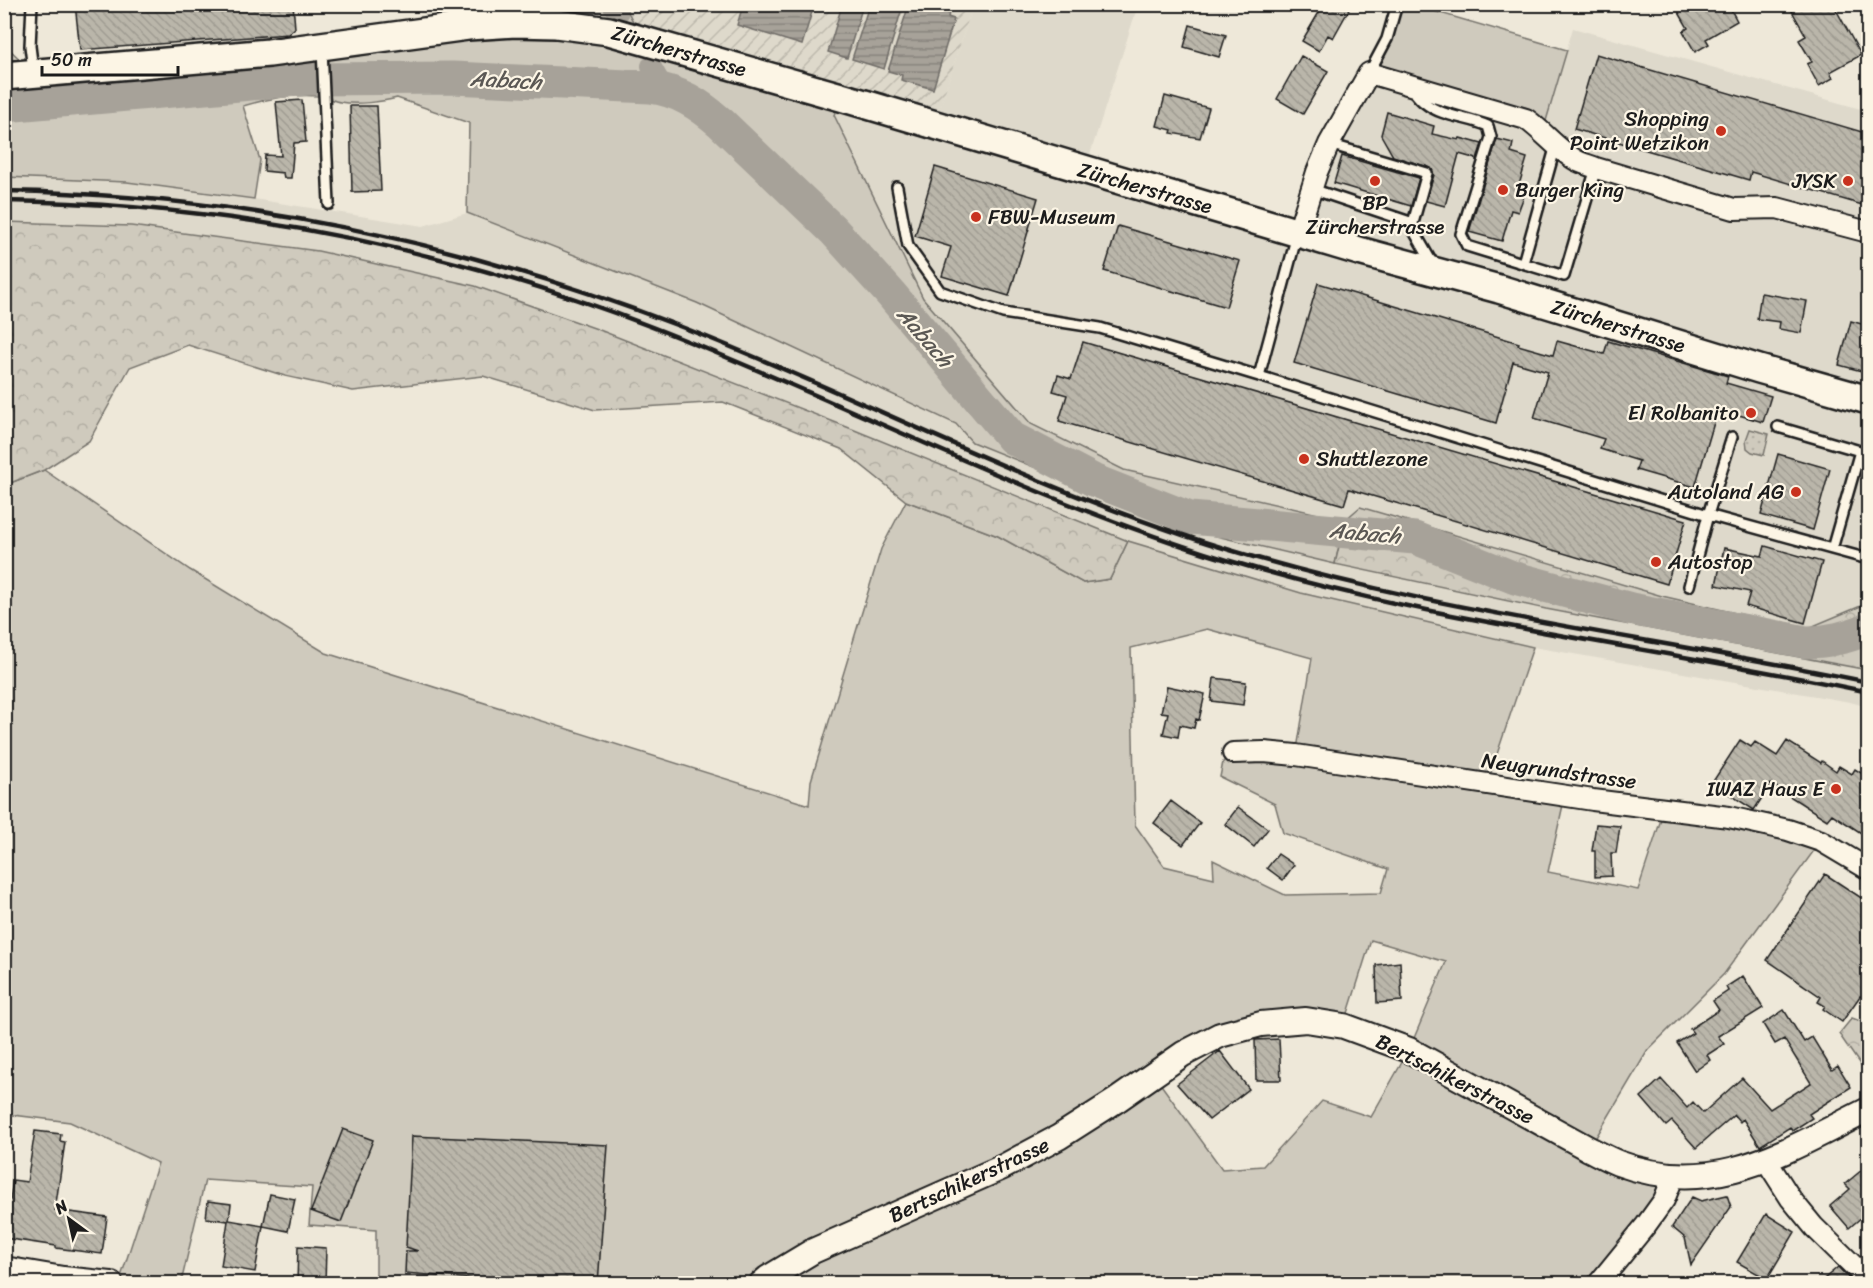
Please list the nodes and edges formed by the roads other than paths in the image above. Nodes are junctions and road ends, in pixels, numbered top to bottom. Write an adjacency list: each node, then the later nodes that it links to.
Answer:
1 (32, 4): 5 (lane)
2 (1397, 4): 6 (lane)
3 (468, 15): 4 (main road, Zürcherstrasse); 16 (main road, Zürcherstrasse)
4 (322, 56): 5 (main road, Zürcherstrasse); 14 (lane)
5 (33, 73): 7 (main road, Zürcherstrasse)
6 (1369, 73): 8 (street); 9 (street)
7 (4, 76)
8 (1406, 83): 10 (street); 18 (lane)
9 (1329, 144): 13 (street); 15 (lane)
10 (1556, 145): 11 (street); 18 (lane)
11 (1596, 168): 17 (street); 18 (lane)
12 (897, 188): 20 (lane)
13 (1312, 189): 15 (lane); 16 (street)
14 (329, 204)
15 (1413, 223): 19 (lane)
16 (1298, 232): 19 (main road, Zürcherstrasse); 20 (lane)
17 (1869, 232)
18 (1522, 263)
19 (1439, 273): 21 (main road, Zürcherstrasse)
20 (1259, 376): 24 (lane)
21 (1869, 400)
22 (1778, 427): 25 (lane)
23 (1732, 437): 24 (lane)
24 (1708, 515): 25 (lane); 27 (lane)
25 (1832, 549): 26 (lane)
26 (1869, 559)
27 (1689, 586)
28 (1233, 753): 29 (street, Neugrundstrasse)
29 (1869, 869)
30 (1869, 1110): 31 (street, Bertschikerstrasse)
31 (1766, 1160): 32 (street, Bertschikerstrasse); 34 (street)
32 (1674, 1174): 36 (street, Bertschikerstrasse); 37 (street)
33 (4, 1269): 35 (street)
34 (1869, 1280)
35 (111, 1284)
36 (761, 1284)
37 (1598, 1284)

